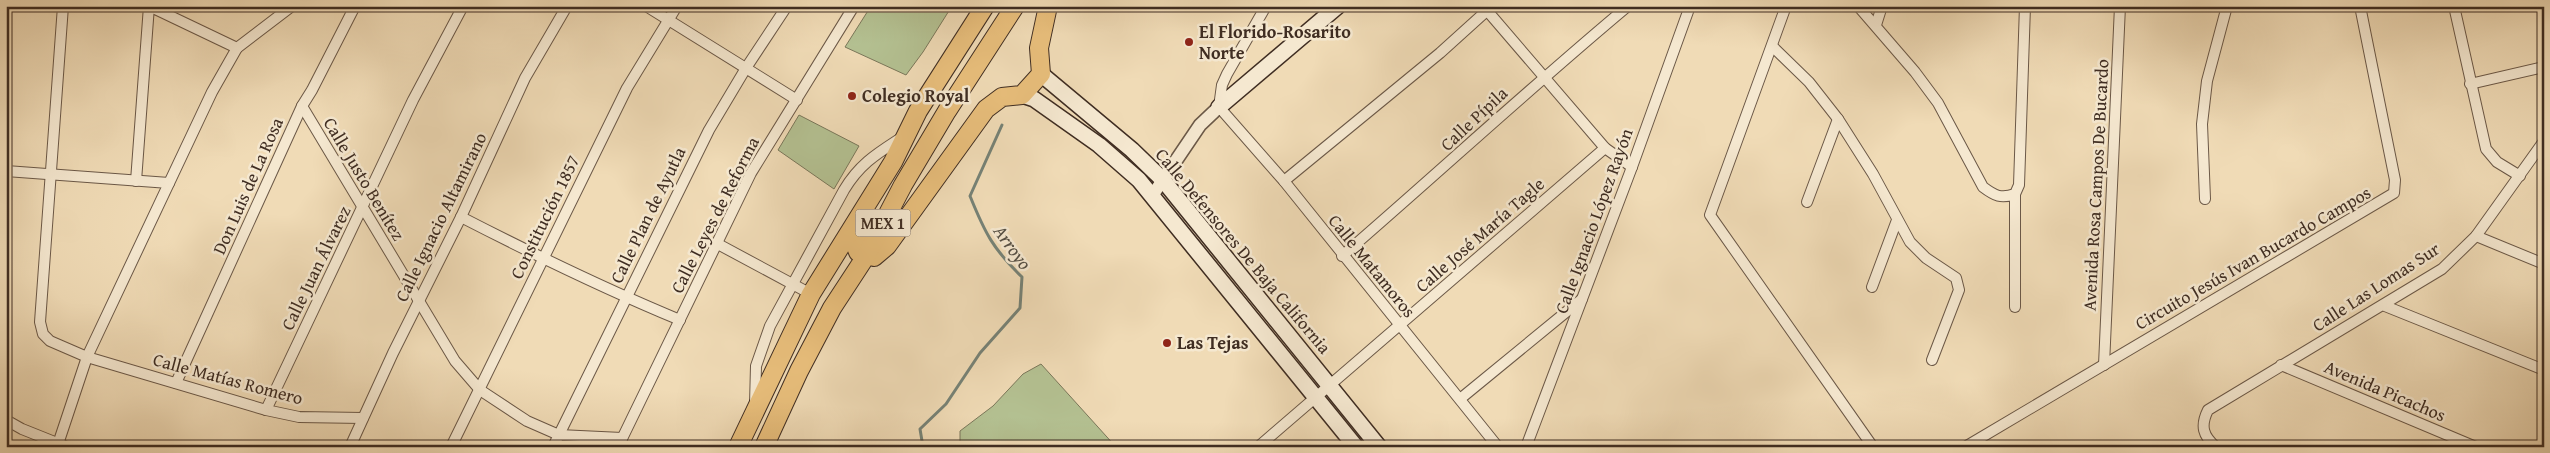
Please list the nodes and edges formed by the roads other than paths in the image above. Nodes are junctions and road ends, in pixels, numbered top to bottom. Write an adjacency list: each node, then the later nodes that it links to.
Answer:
1 (63, 6): 48 (street, Calle Matías Romero)
2 (292, 6): 29 (street)
3 (355, 6): 37 (street, Don Luis de La Rosa)
4 (463, 6): 58 (street, Calle Juan Álvarez)
5 (567, 6): 59 (street, Calle Ignacio Altamirano)
6 (646, 6): 26 (street)
7 (678, 6): 26 (street, Constitución 1857)
8 (787, 6): 30 (street, Calle Plan de Ayutla)
9 (854, 6): 36 (street, Calle Leyes de Reforma)
10 (984, 6): 40 (highway, MEX 1)
11 (1014, 6): 63 (highway, MEX 1)
12 (1048, 6): 32 (highway)
13 (1266, 6): 38 (street)
14 (1338, 6): 38 (main road)
15 (1628, 6): 33 (street, Calle Pípila)
16 (1690, 6): 46 (street, Calle Ignacio López Rayón)
17 (1786, 6): 28 (street)
18 (1858, 6): 27 (street)
19 (1882, 6): 27 (street)
20 (2025, 6): 54 (street)
21 (2120, 6): 81 (street, Avenida Rosa Campos De Bucardo)
22 (2227, 6): 56 (street)
23 (2360, 6): 81 (street, Circuito Jesús Ivan Bucardo Campos)
24 (2454, 6): 34 (street)
25 (1487, 8): 33 (street); 52 (street)
26 (668, 20): 30 (street); 65 (street, Constitución 1857)
27 (1876, 25): 54 (street)
28 (1773, 47): 39 (street); 106 (street)
29 (236, 48): 51 (street); 53 (street)
30 (746, 68): 36 (street); 70 (street, Calle Plan de Ayutla)
31 (2544, 68): 34 (street)
32 (1041, 74): 35 (highway); 50 (main road, Calle Defensores De Baja California)
33 (1543, 77): 42 (street); 64 (street, Calle Pípila)
34 (2470, 84): 49 (street)
35 (1022, 95): 55 (main road, Calle Defensores De Baja California); 63 (highway)
36 (797, 100): 62 (street, Calle Leyes de Reforma)
37 (302, 106): 58 (street, Calle Justo Benítez); 84 (street, Don Luis de La Rosa)
38 (1219, 107): 50 (street); 52 (street, Calle Matamoros)
39 (1838, 119): 57 (street); 60 (street)
40 (907, 134): 44 (highway, MEX 1); 67 (street)
41 (2544, 141): 43 (street, Calle Las Lomas Sur)
42 (1605, 148): 46 (street); 78 (street, Calle José María Tagle)
43 (2533, 158): 45 (street); 49 (street, Calle Las Lomas Sur)
44 (893, 162): 63 (highway); 69 (highway, MEX 1)
45 (2544, 162)
46 (1632, 168): 71 (street, Calle Ignacio López Rayón)
47 (6, 171): 48 (street)
48 (49, 174): 51 (street); 79 (street, Calle Matías Romero)
49 (2520, 176): 61 (street, Calle Las Lomas Sur)
50 (1163, 180): 55 (street); 75 (main road, Calle Defensores De Baja California)
51 (136, 181): 53 (street)
52 (1284, 181): 64 (street, Calle Matamoros)
53 (169, 183): 79 (street)
54 (2015, 194): 74 (street)
55 (1152, 196): 77 (main road, Calle Defensores De Baja California)
56 (2205, 199)
57 (1807, 202)
58 (363, 209): 72 (street, Calle Justo Benítez); 89 (street, Calle Juan Álvarez)
59 (461, 217): 65 (street); 72 (street, Calle Ignacio Altamirano)
60 (1897, 220): 68 (street); 80 (street)
61 (2476, 236): 66 (street); 73 (street, Calle Las Lomas Sur)
62 (716, 243): 67 (street); 76 (street, Calle Leyes de Reforma)
63 (866, 256): 100 (highway, MEX 1)
64 (1342, 256): 78 (street, Calle Matamoros)
65 (543, 259): 70 (street); 86 (street, Constitución 1857)
66 (2544, 264)
67 (792, 284): 69 (street); 90 (street)
68 (1872, 287)
69 (811, 294): 90 (highway, MEX 1)
70 (625, 298): 76 (street); 93 (street, Calle Plan de Ayutla)
71 (1583, 299): 88 (street); 105 (street, Calle Ignacio López Rayón)
72 (419, 300): 86 (street, Calle Justo Benítez); 91 (street, Calle Ignacio Altamirano)
73 (2385, 306): 82 (street, Calle Las Lomas Sur); 83 (street)
74 (2015, 307)
75 (1269, 310): 77 (street); 85 (main road, Calle Defensores De Baja California)
76 (680, 320): 94 (street, Calle Leyes de Reforma)
77 (1256, 322): 87 (main road, Calle Defensores De Baja California)
78 (1400, 325): 85 (street, Calle José María Tagle); 88 (street, Calle Matamoros)
79 (87, 357): 84 (street, Calle Matías Romero); 95 (street)
80 (1932, 360)
81 (2104, 364): 107 (street, Circuito Jesús Ivan Bucardo Campos)
82 (2281, 365): 108 (street, Calle Las Lomas Sur); 109 (street, Avenida Picachos)
83 (2544, 370)
84 (176, 383): 89 (street, Calle Matías Romero)
85 (1330, 385): 87 (street); 103 (main road, Calle Defensores De Baja California)
86 (480, 390): 93 (street, Calle Justo Benítez); 97 (street, Constitución 1857)
87 (1316, 398): 101 (street); 102 (main road, Calle Defensores De Baja California)
88 (1460, 399): 104 (street, Calle Matamoros)
89 (266, 410): 91 (street, Calle Matías Romero)
90 (755, 410): 99 (highway, MEX 1)
91 (364, 418): 96 (street, Calle Ignacio Altamirano)
92 (6, 420): 95 (street)
93 (559, 435): 94 (street, Calle Justo Benítez); 98 (street, Calle Plan de Ayutla)
94 (620, 442)
95 (61, 446)
96 (350, 447)
97 (451, 447)
98 (553, 447)
99 (738, 447)
100 (764, 447)
101 (1258, 447)
102 (1356, 447)
103 (1379, 447)
104 (1498, 447)
105 (1526, 447)
106 (1873, 447)
107 (1965, 447)
108 (2216, 447)
109 (2476, 447)

